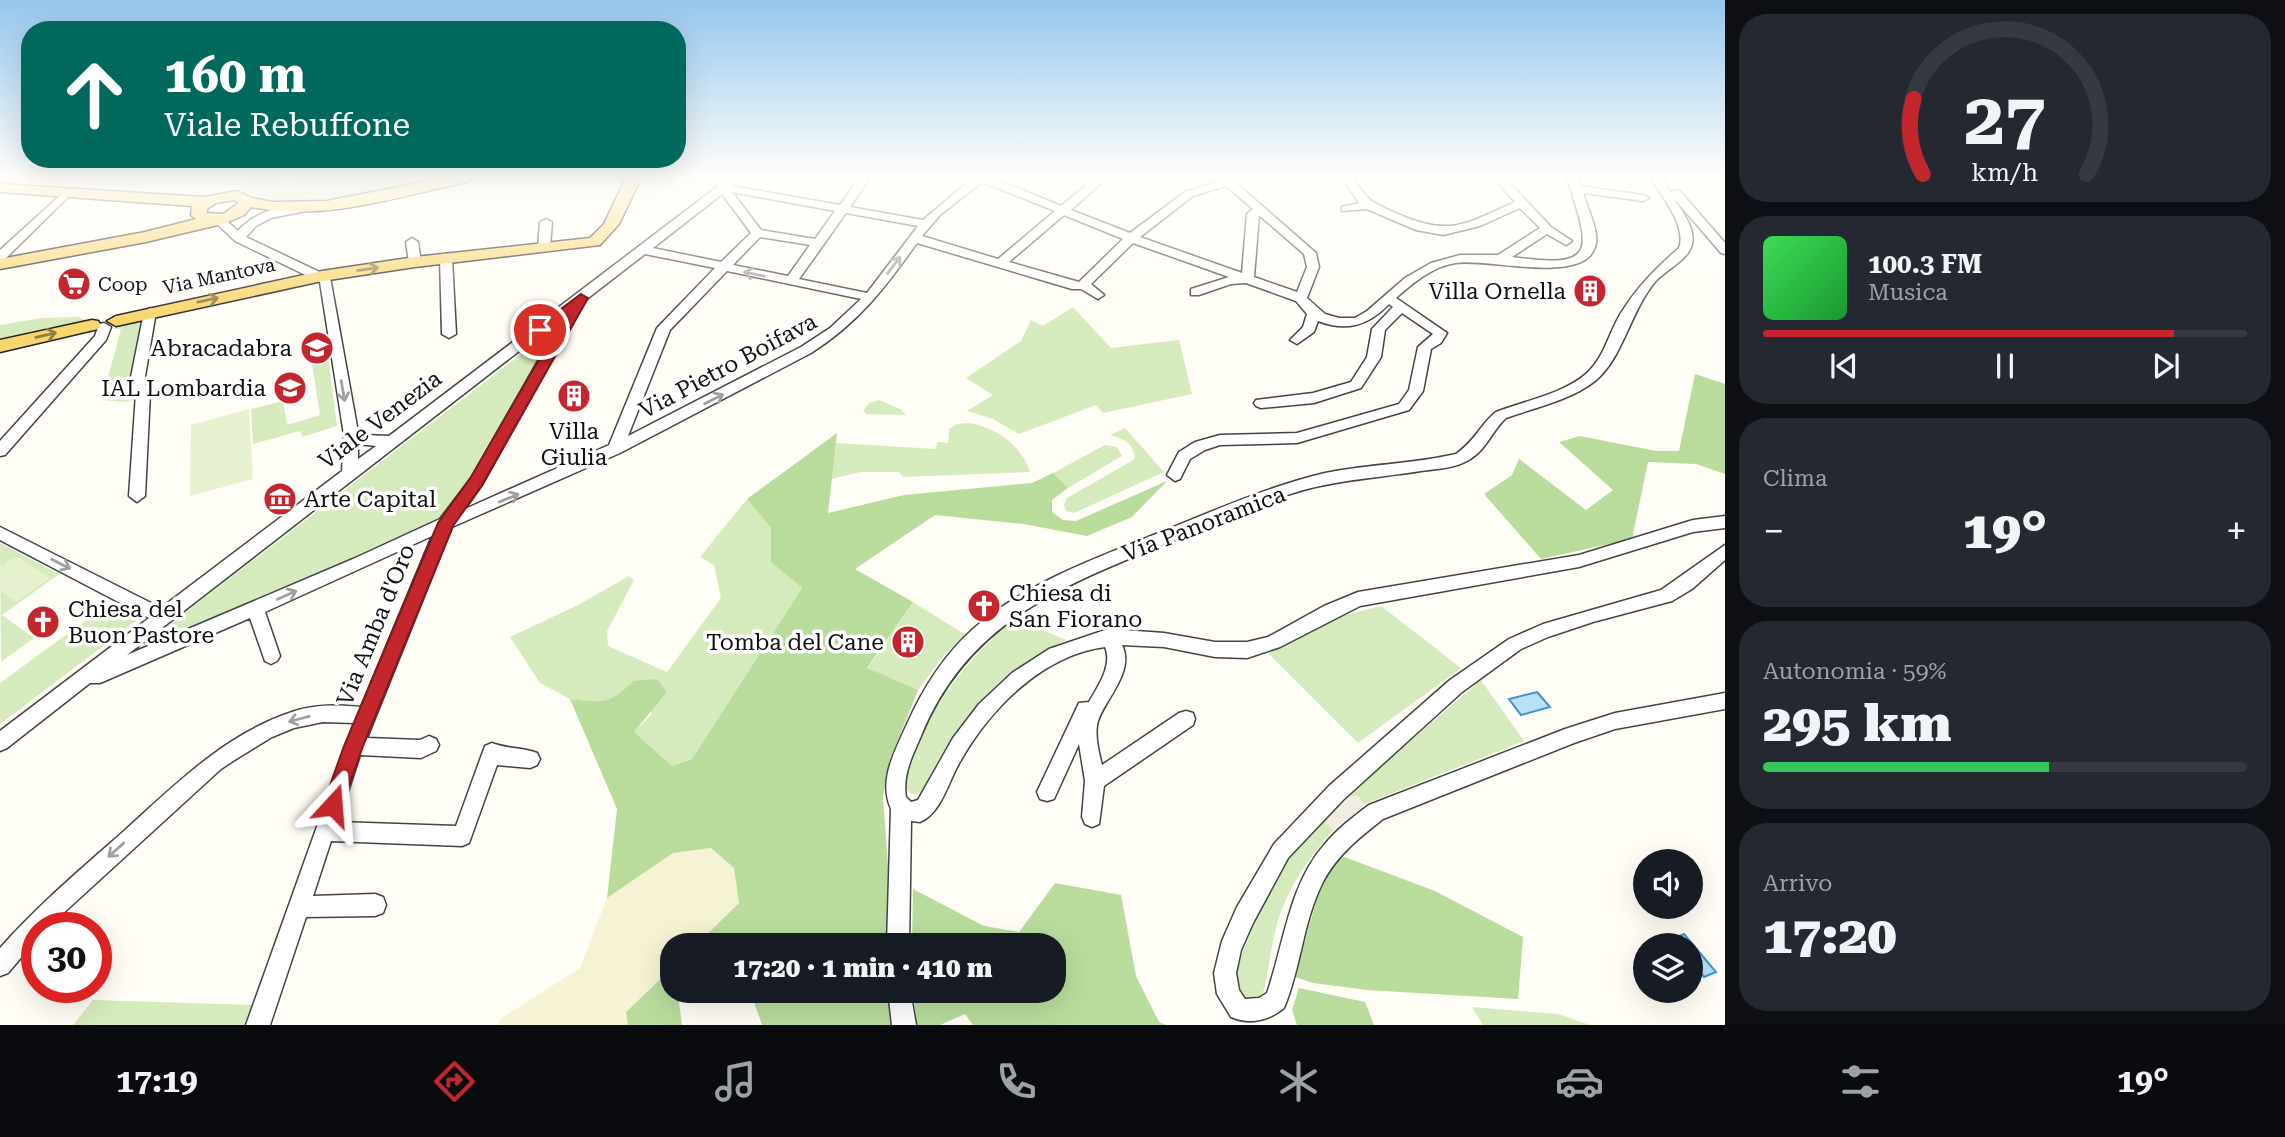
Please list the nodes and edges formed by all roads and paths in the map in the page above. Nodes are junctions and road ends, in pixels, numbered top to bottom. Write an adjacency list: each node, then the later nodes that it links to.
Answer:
1 (32, 226): 33 (street)
2 (177, 226): 38 (main road)
3 (226, 226): 25 (street)
4 (248, 226): 25 (street)
5 (546, 226): 30 (street)
6 (609, 226): 30 (main road, Via Mantova)
7 (677, 226): 31 (street, Viale Venezia)
8 (752, 226): 23 (street)
9 (829, 226): 29 (street)
10 (924, 226): 26 (street, Via Pietro Boifava)
11 (1044, 226): 37 (street)
12 (1103, 226): 24 (street)
13 (1146, 226): 24 (street)
14 (1252, 226): 41 (street)
15 (1280, 226): 48 (street)
16 (1415, 226): 17 (street)
17 (1467, 226)
18 (1543, 226): 22 (street)
19 (1586, 226): 35 (street)
20 (1683, 226): 83 (street, Via Panoramica)
21 (1704, 226): 32 (street)
22 (1546, 229): 27 (street); 35 (street)
23 (757, 233): 29 (street); 39 (street)
24 (1131, 237): 41 (street); 43 (street)
25 (239, 238): 40 (street)
26 (915, 238): 37 (street); 46 (street, Via Pietro Boifava, one-way to 26)
27 (1566, 241)
28 (412, 242): 36 (street)
29 (817, 243): 42 (street)
30 (544, 247): 34 (main road, Via Mantova)
31 (645, 250): 39 (street); 47 (street, Viale Venezia)
32 (1725, 250)
33 (0, 257)
34 (446, 258): 36 (main road, Via Mantova); 53 (street)
35 (1501, 259): 49 (street)
36 (415, 262): 40 (main road, Via Mantova, one-way to 36)
37 (1000, 263): 43 (street)
38 (0, 264)
39 (723, 267): 42 (street, one-way to 39); 59 (street)
40 (322, 276): 50 (main road, Via Mantova, one-way to 40); 57 (street, one-way to 57)
41 (1248, 279): 44 (street); 48 (street)
42 (791, 281): 46 (street)
43 (1083, 285): 45 (street)
44 (1195, 292)
45 (1098, 295)
46 (869, 297): 59 (street, Via Pietro Boifava, one-way to 46)
47 (581, 298): 58 (street, Viale Venezia); 65 (street, Via Amba d'Oro)
48 (1301, 298): 51 (street)
49 (1394, 302): 51 (street); 56 (street); 62 (street)
50 (150, 312): 52 (main road, Via Mantova); 63 (street)
51 (1314, 313): 54 (street)
52 (104, 324): 55 (main road, Via Mantova, one-way to 52); 60 (street)
53 (449, 334)
54 (1297, 340)
55 (0, 346)
56 (1261, 403)
57 (351, 435): 58 (street); 61 (street)
58 (393, 441): 61 (street, Viale Venezia)
59 (615, 449): 65 (street, Via Pietro Boifava, one-way to 59)
60 (0, 451)
61 (350, 473): 69 (street, Viale Venezia)
62 (1175, 475)
63 (137, 496)
64 (1725, 522): 70 (street)
65 (446, 523): 68 (street, Via Pietro Boifava, one-way to 65); 75 (street, Via Amba d'Oro)
66 (0, 533): 69 (street, one-way to 69)
67 (1725, 551): 91 (street)
68 (256, 609): 71 (street); 73 (street, Via Pietro Boifava)
69 (162, 617): 73 (street, Viale Venezia)
70 (1108, 636): 72 (street); 83 (street)
71 (271, 656)
72 (1116, 663): 81 (street); 82 (street)
73 (67, 690): 77 (street, Viale Venezia)
74 (1725, 701): 91 (street)
75 (367, 716): 78 (street, Via Amba d'Oro); 89 (street, one-way to 89)
76 (1186, 719): 81 (street)
77 (0, 742)
78 (354, 746): 79 (street); 85 (street, Via Amba d'Oro)
79 (425, 749)
80 (530, 759): 85 (street)
81 (1095, 781): 84 (street)
82 (1047, 792)
83 (901, 807): 88 (street, Via Panoramica)
84 (1092, 817)
85 (324, 831): 87 (street, Via Amba d'Oro)
86 (375, 905): 87 (street)
87 (298, 907): 92 (street, Via Amba d'Oro)
88 (898, 933)
89 (0, 965)
90 (901, 1003): 93 (street)
91 (1240, 1017)
92 (258, 1025)
93 (904, 1025)

